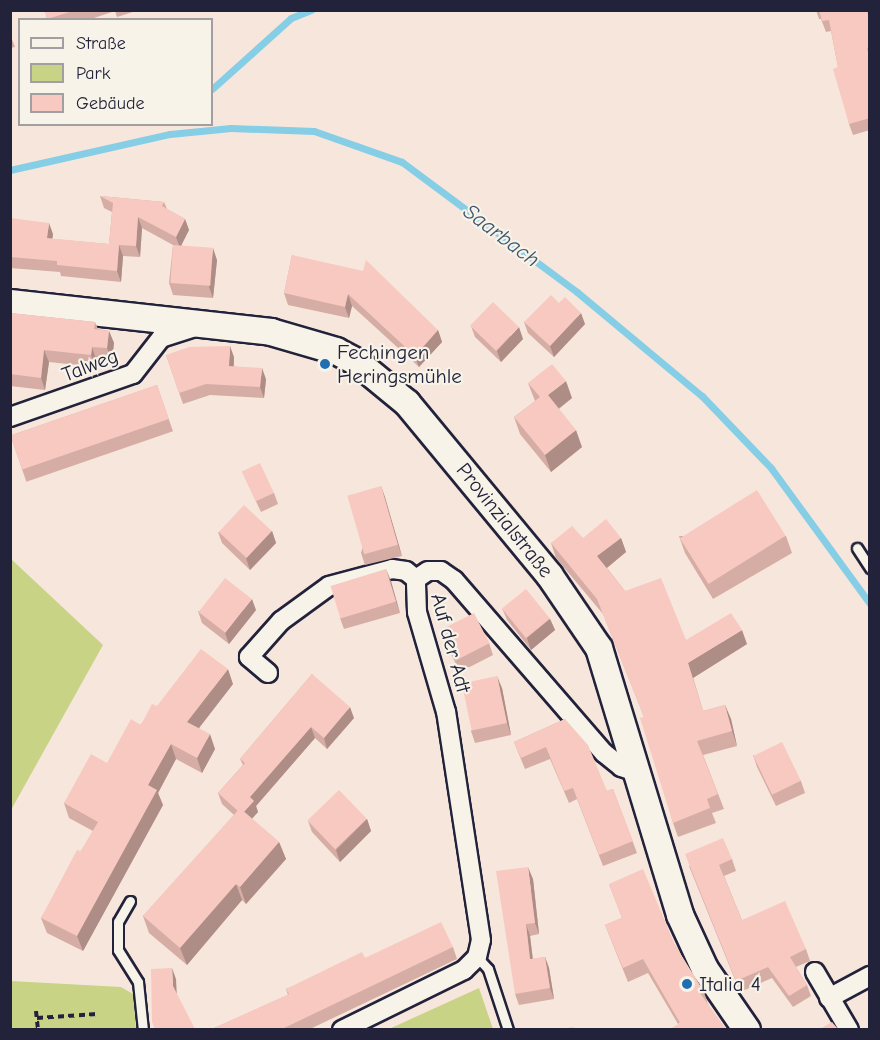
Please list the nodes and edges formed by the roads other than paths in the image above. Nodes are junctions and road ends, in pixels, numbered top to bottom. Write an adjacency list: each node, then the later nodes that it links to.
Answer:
1 (10, 303): 2 (main road, Provinzialstraße)
2 (206, 323): 3 (street, Talweg); 8 (main road, Provinzialstraße)
3 (10, 417)
4 (857, 549): 5 (lane)
5 (870, 568)
6 (416, 579): 7 (street); 8 (street, Auf der Adt); 10 (street, Auf der Adt)
7 (267, 673)
8 (639, 773): 17 (main road, Provinzialstraße)
9 (130, 901): 14 (lane)
10 (477, 957): 15 (street); 16 (lane)
11 (815, 972): 13 (street)
12 (870, 976): 13 (street)
13 (829, 998): 18 (street)
14 (143, 1029)
15 (342, 1029)
16 (508, 1029)
17 (747, 1029)
18 (849, 1029)

